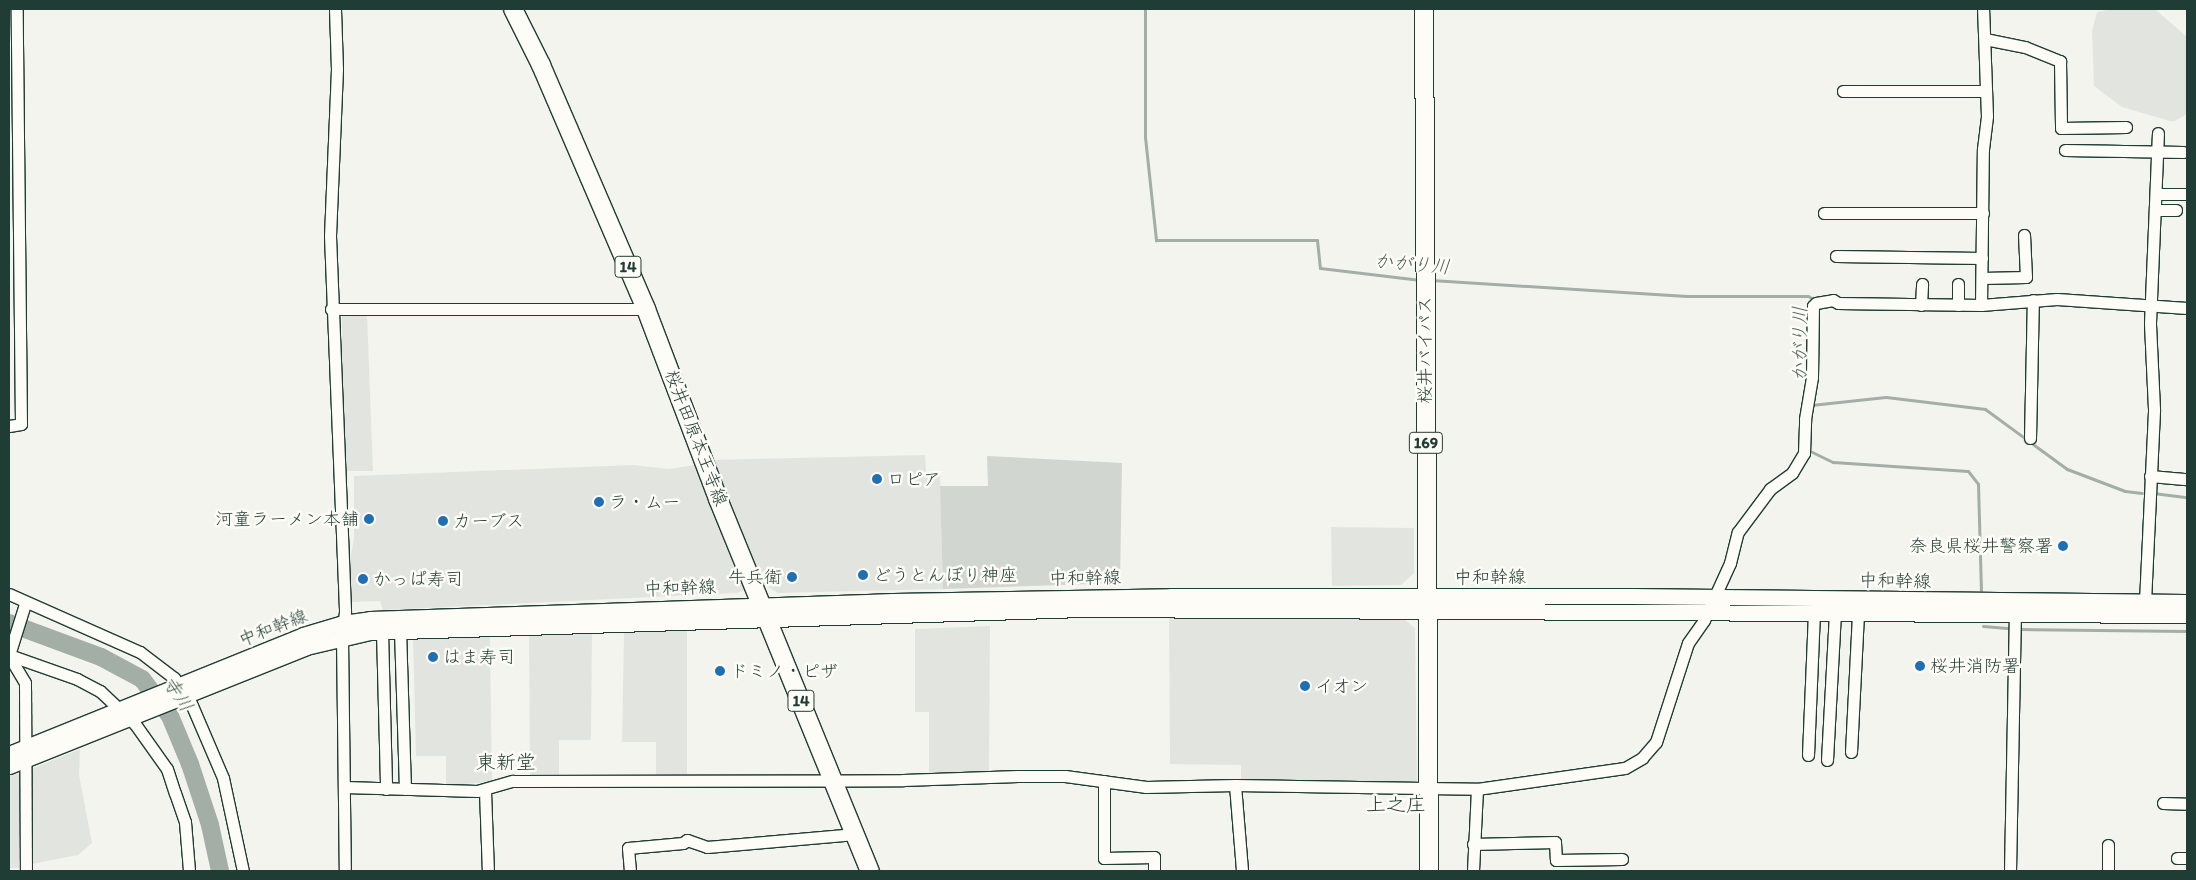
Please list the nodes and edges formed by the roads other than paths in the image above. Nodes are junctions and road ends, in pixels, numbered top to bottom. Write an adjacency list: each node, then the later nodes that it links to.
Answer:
1 (17, 9): 10 (street)
2 (336, 9): 33 (street)
3 (513, 9): 34 (main road, 桜井田原本王寺線 / 14)
4 (1424, 9): 40 (main road, 桜井バイパス / 169)
5 (1984, 9): 6 (street)
6 (1985, 39): 8 (street); 9 (street)
7 (1843, 91): 8 (street)
8 (1986, 91): 20 (street)
9 (2126, 127)
10 (14, 132): 35 (street)
11 (2158, 133): 13 (street)
12 (2065, 150): 13 (street)
13 (2156, 152): 14 (street); 15 (street)
14 (2183, 152)
15 (2156, 194): 16 (street); 17 (street)
16 (2187, 194)
17 (2155, 210): 18 (street); 30 (street)
18 (2176, 210)
19 (1824, 213): 20 (street)
20 (1983, 213): 23 (street)
21 (2024, 235): 24 (street)
22 (1836, 256): 23 (street)
23 (1982, 258): 24 (street)
24 (1982, 278): 31 (street)
25 (1922, 284): 28 (street)
26 (1958, 284): 29 (street)
27 (2033, 300): 30 (street); 31 (street); 36 (street)
28 (1921, 305): 29 (street); 43 (street)
29 (1958, 305): 31 (street)
30 (2152, 305): 32 (street); 37 (street)
31 (1981, 306)
32 (2187, 308)
33 (331, 309): 34 (street); 51 (street)
34 (646, 309): 46 (main road, 桜井田原本王寺線 / 14)
35 (9, 426)
36 (2030, 438)
37 (2150, 476): 38 (street); 41 (street)
38 (2187, 479)
39 (9, 594): 44 (street)
40 (1427, 602): 43 (main road, 中和幹線); 46 (main road, 中和幹線); 67 (main road, 桜井バイパス / 169)
41 (2145, 602): 42 (main road, 中和幹線); 45 (main road, 中和幹線)
42 (2187, 602)
43 (1710, 604): 45 (main road, 中和幹線); 47 (main road, 中和幹線); 70 (street)
44 (24, 605): 54 (street); 55 (street)
45 (2015, 608): 49 (main road, 中和幹線); 50 (main road, 中和幹線); 89 (street)
46 (764, 611): 51 (main road, 中和幹線); 52 (main road, 中和幹線); 63 (main road, 桜井田原本王寺線 / 14)
47 (1814, 612): 48 (main road, 中和幹線); 60 (street)
48 (1835, 612): 49 (main road, 中和幹線); 61 (street)
49 (1858, 612): 57 (street)
50 (2187, 615)
51 (342, 630): 53 (main road, 中和幹線); 55 (main road, 中和幹線); 66 (street)
52 (400, 630): 53 (main road, 中和幹線); 69 (street)
53 (382, 631): 68 (street)
54 (9, 655): 56 (street); 59 (street)
55 (181, 690): 56 (main road, 中和幹線); 80 (street)
56 (125, 713): 59 (main road, 中和幹線); 79 (street)
57 (1852, 752)
58 (9, 754): 59 (main road, 中和幹線)
59 (25, 754): 62 (main road, 中和幹線); 78 (street)
60 (1808, 755)
61 (1827, 760)
62 (9, 766)
63 (833, 781): 64 (street); 71 (street); 74 (main road, 桜井田原本王寺線 / 14)
64 (1104, 781): 65 (street); 85 (street)
65 (1235, 785): 67 (street); 86 (street)
66 (344, 787): 68 (street); 81 (street)
67 (1429, 788): 70 (street); 87 (main road, 桜井バイパス / 169)
68 (386, 789): 69 (street)
69 (405, 789): 71 (street)
70 (1477, 790): 75 (street)
71 (485, 791): 82 (street)
72 (2163, 803): 73 (street)
73 (2187, 804)
74 (855, 834): 83 (street); 84 (main road, 桜井田原本王寺線 / 14)
75 (1473, 844): 77 (street); 88 (street)
76 (2108, 845): 90 (street)
77 (1622, 859)
78 (26, 871)
79 (189, 871)
80 (243, 871)
81 (345, 871)
82 (488, 871)
83 (630, 871)
84 (870, 871)
85 (1154, 871)
86 (1242, 871)
87 (1429, 871)
88 (1473, 871)
89 (2010, 871)
90 (2108, 871)

